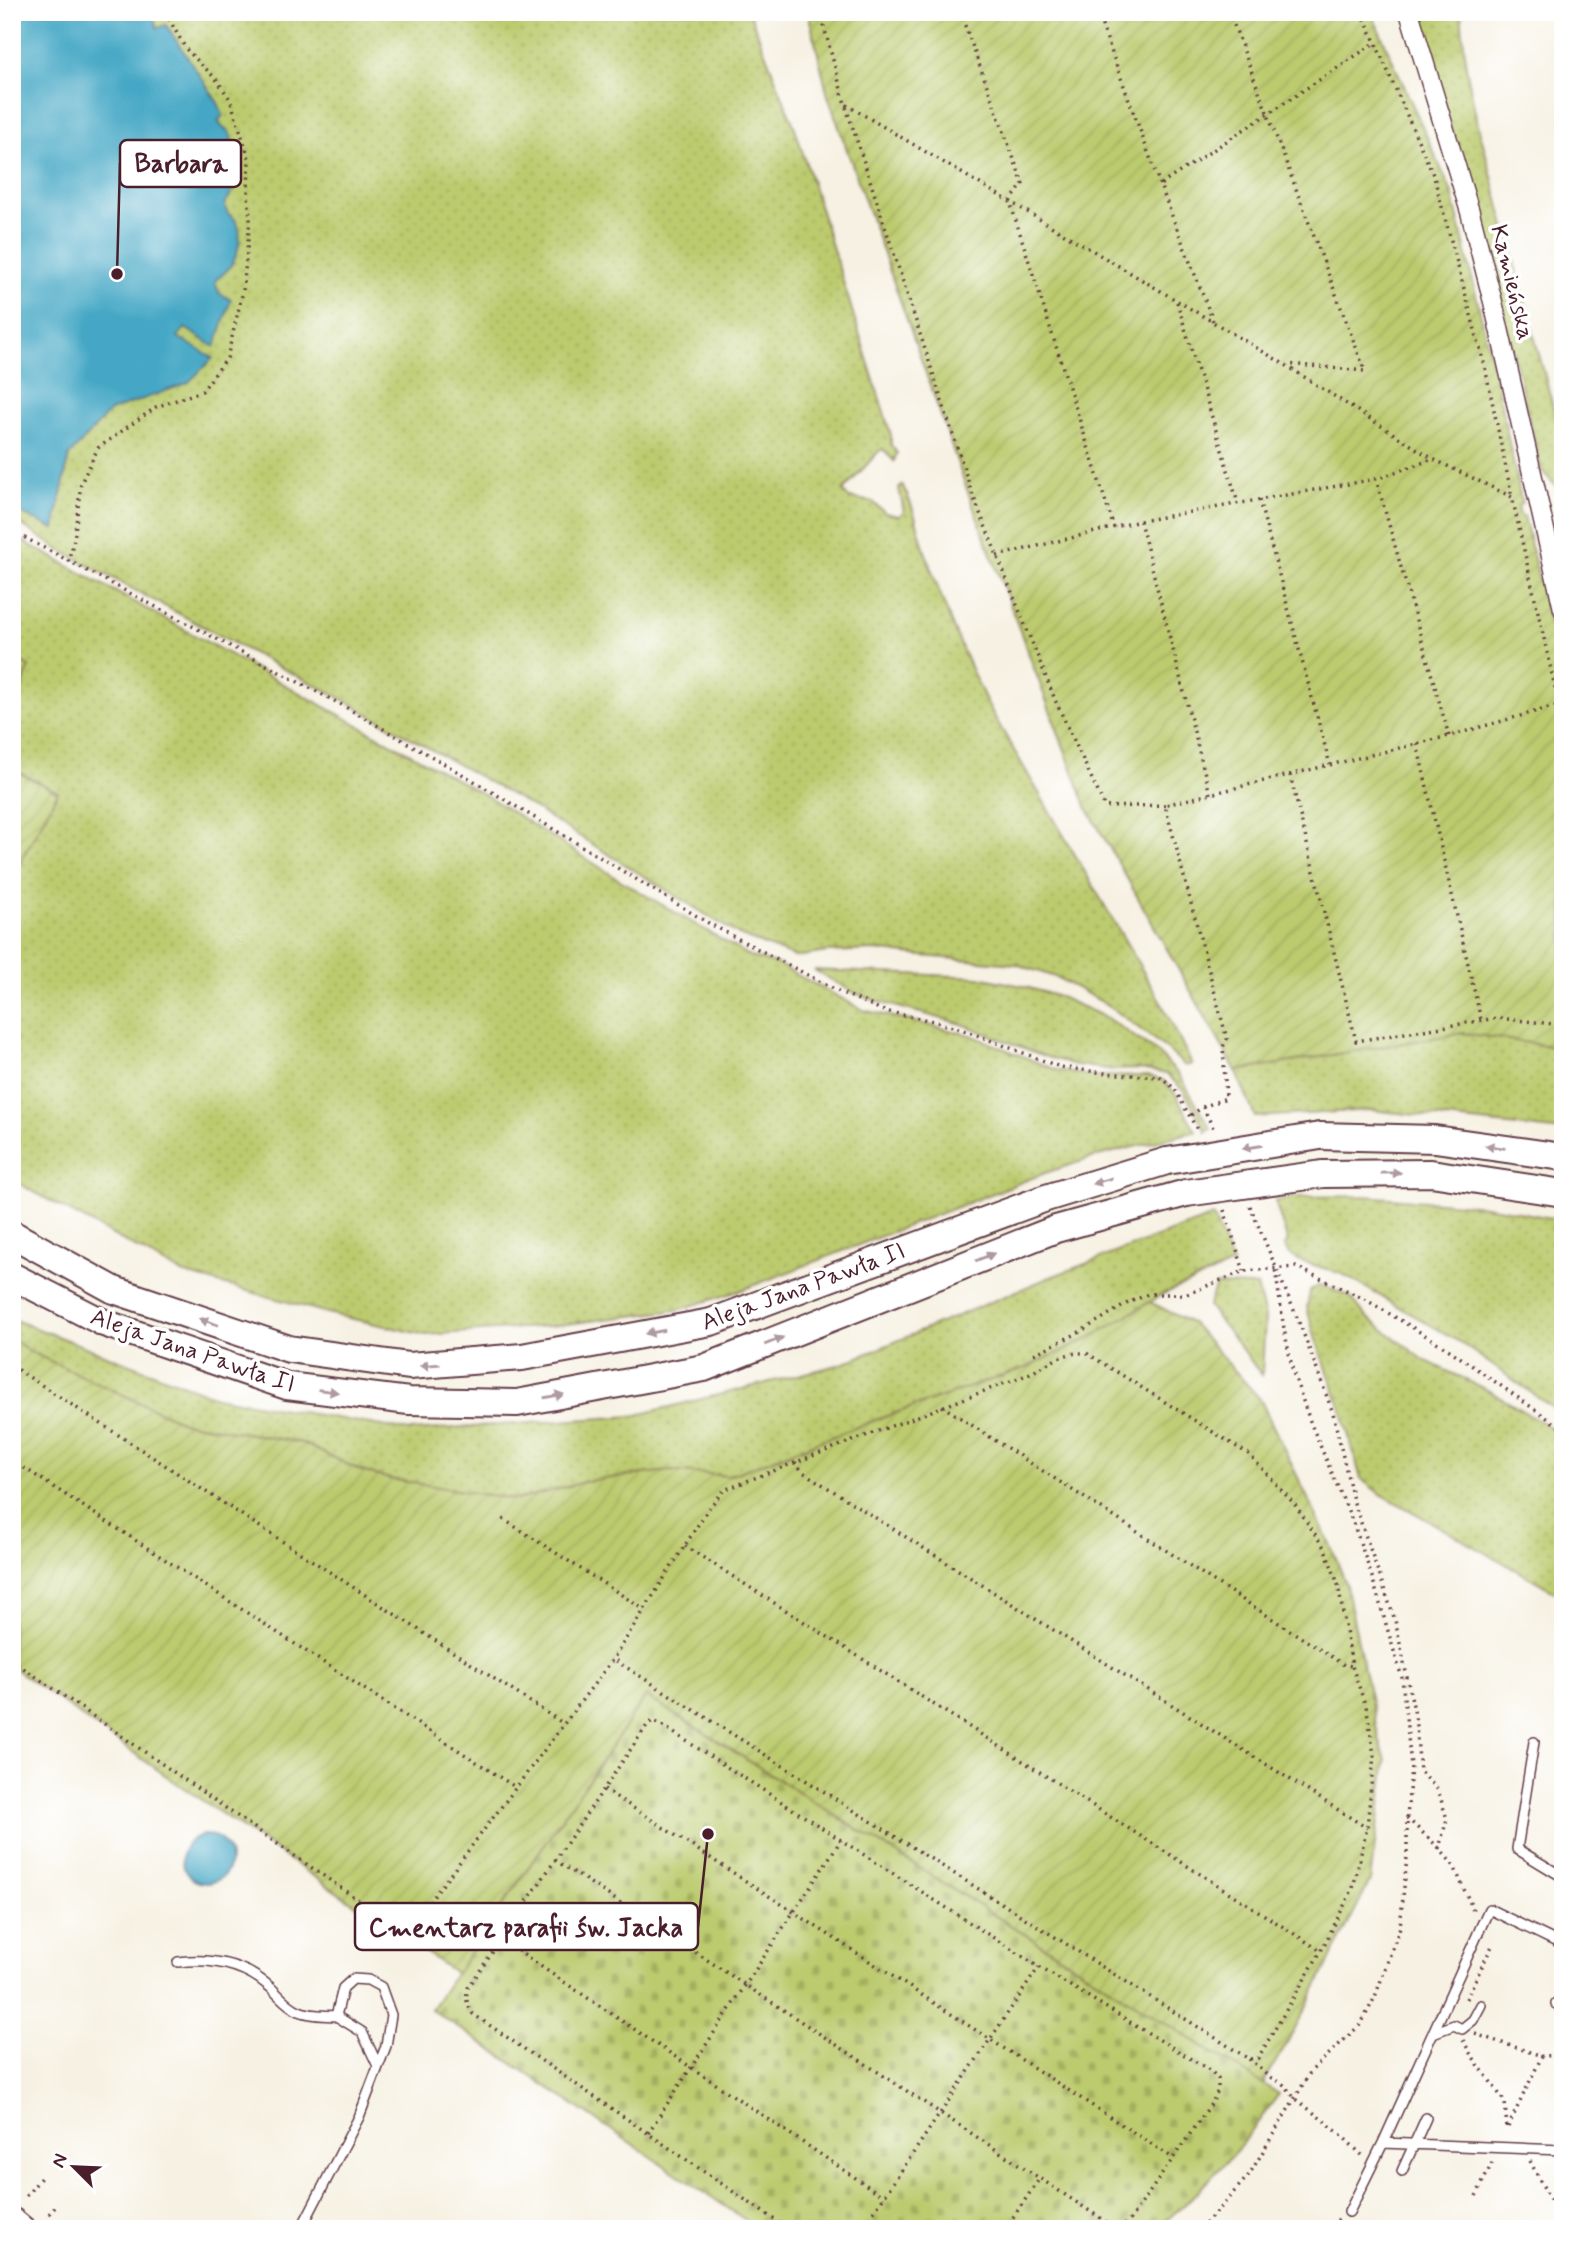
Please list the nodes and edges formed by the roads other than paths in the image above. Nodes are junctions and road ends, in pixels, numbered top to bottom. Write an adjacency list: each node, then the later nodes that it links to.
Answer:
1 (1409, 12): 2 (street, Kamieńska)
2 (1563, 609)
3 (1563, 1157): 5 (main road, Aleja Jana Pawła II, one-way to 5, bridge)
4 (1563, 1193): 6 (main road, Aleja Jana Pawła II, one-way to 4, bridge)
5 (12, 1234)
6 (12, 1276)
7 (1534, 1742): 8 (lane)
8 (1563, 1877)
9 (1563, 1945): 13 (lane)
10 (178, 1962): 12 (lane)
11 (1480, 2005): 13 (lane)
12 (336, 2015): 14 (lane); 14 (lane)
13 (1433, 2033): 16 (lane)
14 (378, 2066): 23 (lane)
15 (1426, 2118): 17 (lane)
16 (1383, 2143): 17 (lane); 20 (lane)
17 (1415, 2144): 18 (lane); 19 (lane)
18 (1563, 2150)
19 (1402, 2171)
20 (1349, 2212)
21 (12, 2220): 22 (street)
22 (23, 2229)
23 (301, 2229)

